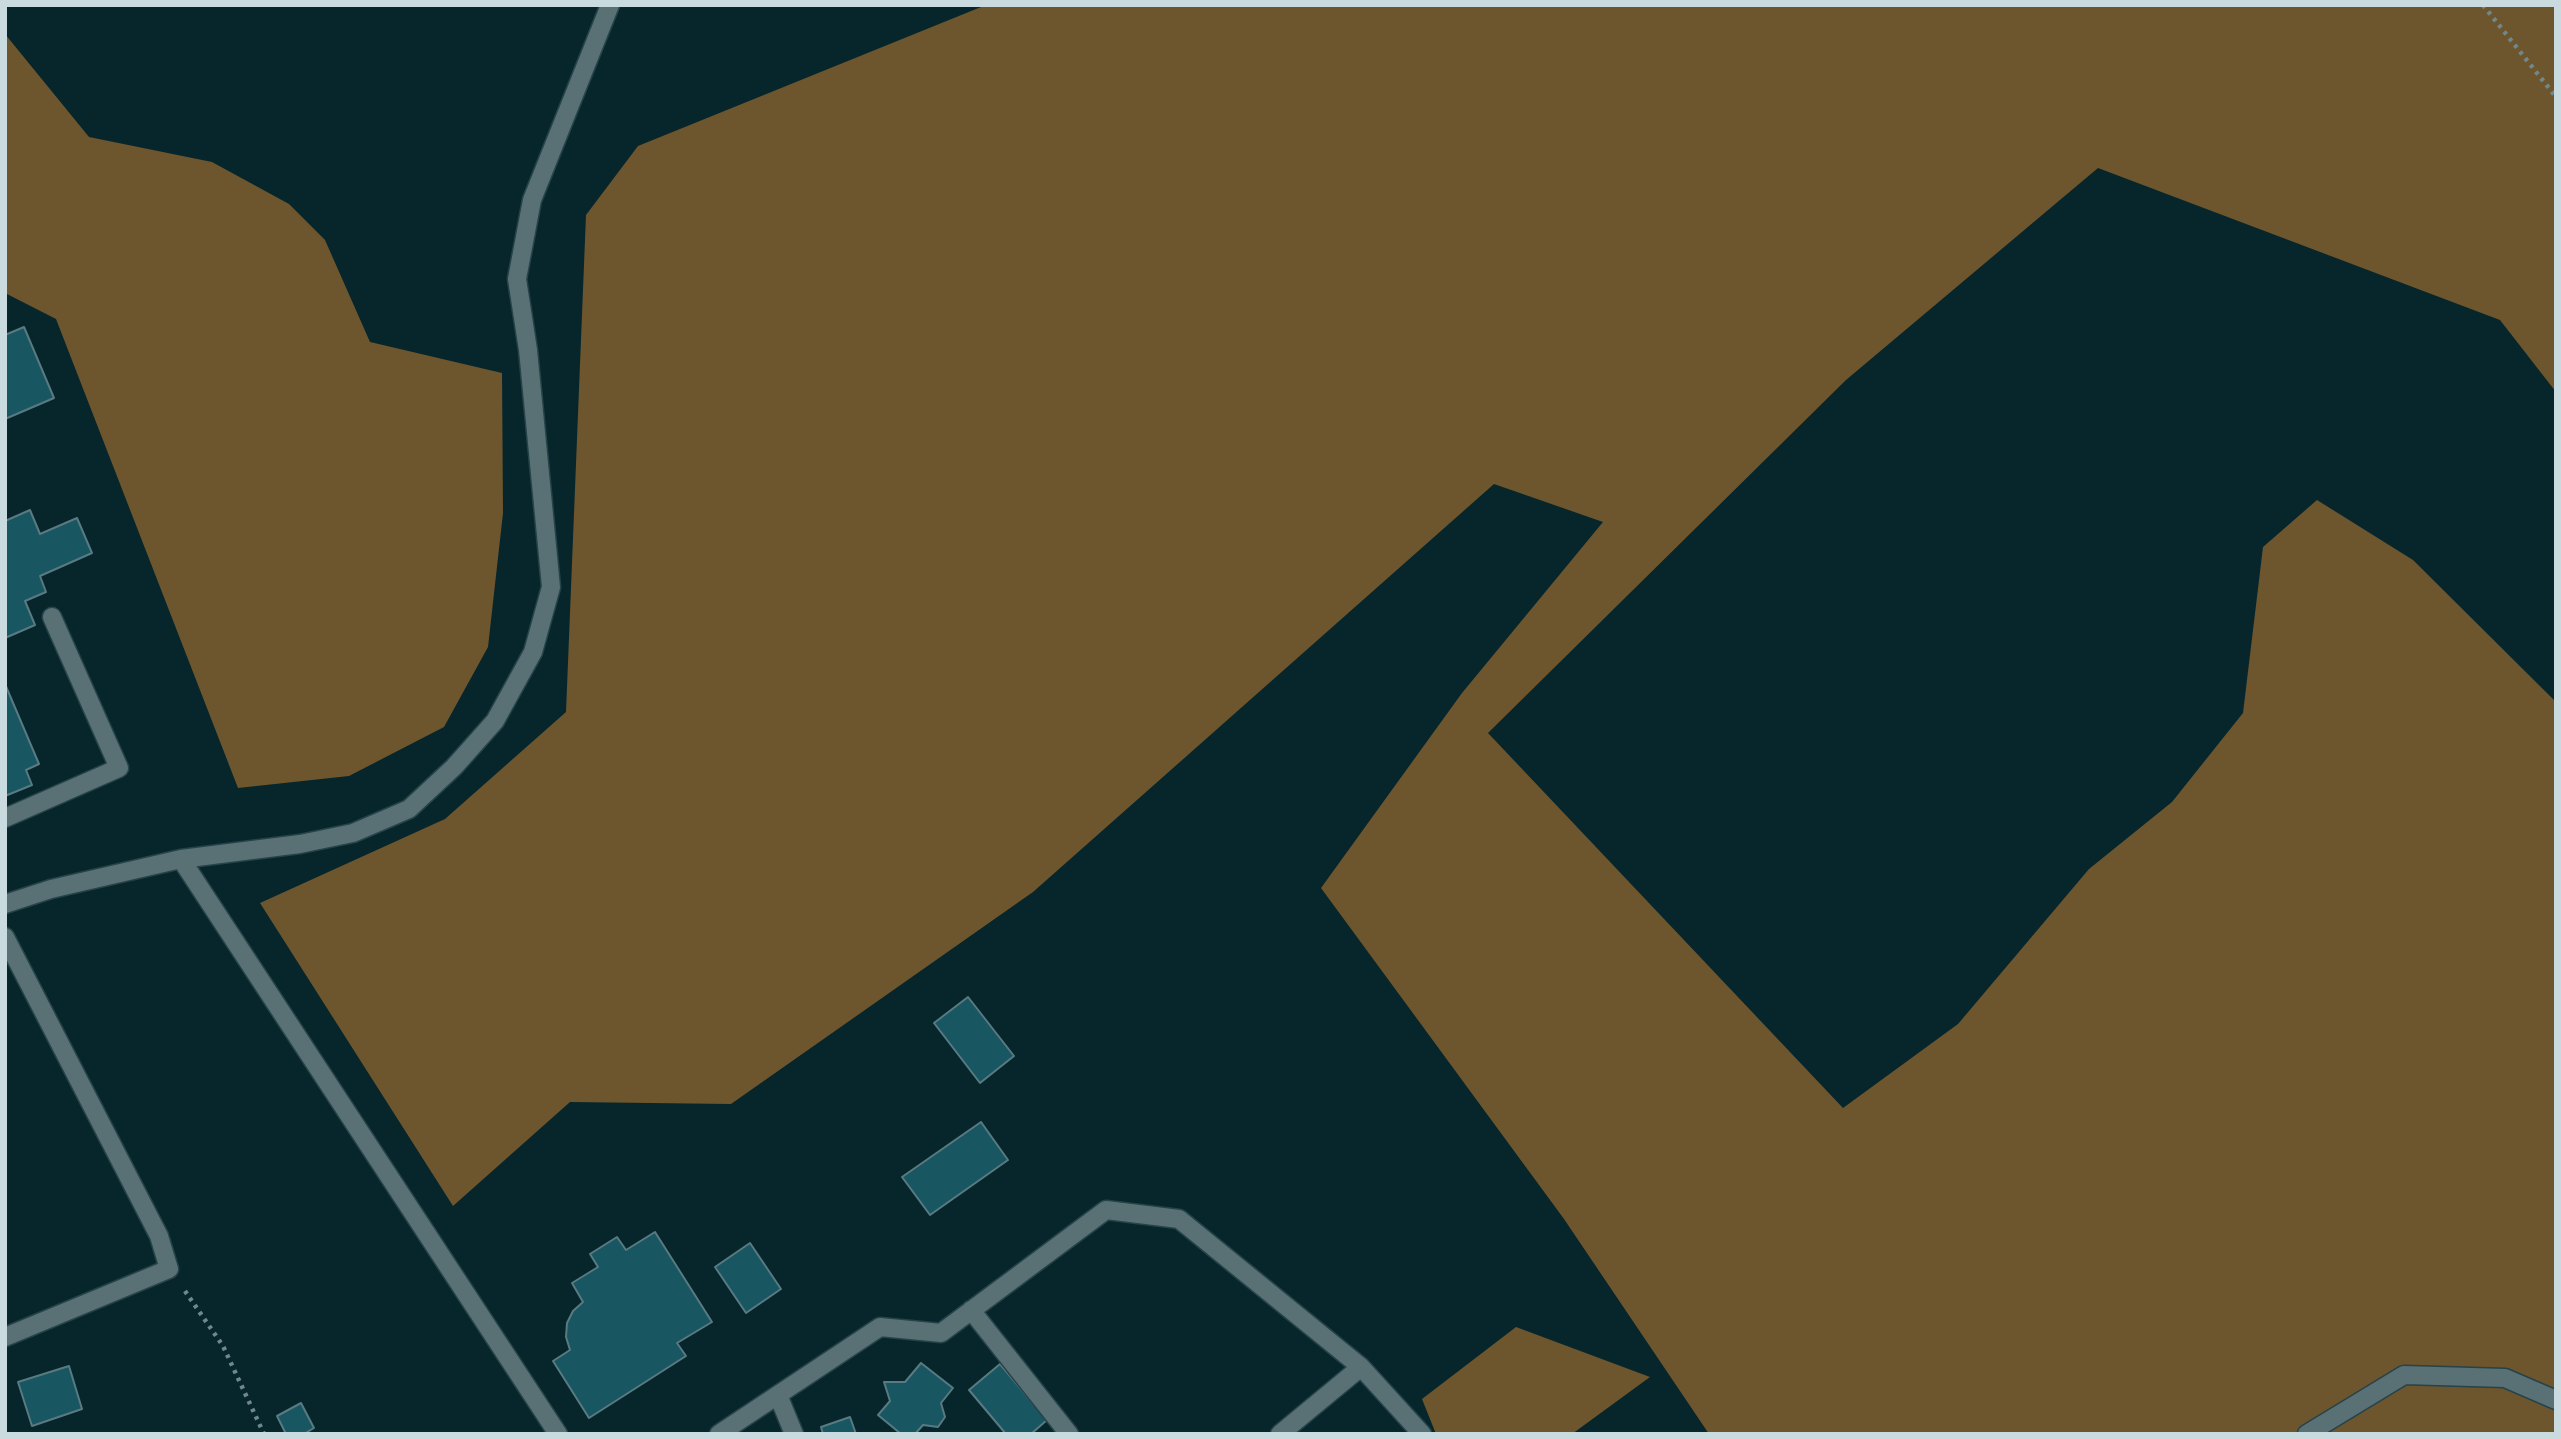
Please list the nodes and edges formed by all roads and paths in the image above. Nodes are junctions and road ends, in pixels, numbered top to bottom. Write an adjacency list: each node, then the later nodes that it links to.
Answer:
1 (610, 5): 6 (street)
2 (2483, 5): 3 (path)
3 (2556, 97)
4 (52, 617): 5 (street)
5 (5, 818)
6 (181, 859): 7 (street); 16 (street)
7 (5, 904)
8 (5, 937): 9 (street)
9 (169, 1269): 11 (street); 15 (path)
10 (971, 1310): 12 (street); 13 (street); 19 (street)
11 (5, 1337)
12 (1362, 1367): 20 (street); 21 (street)
13 (778, 1395): 17 (street); 18 (street)
14 (2556, 1400): 22 (street)
15 (264, 1434)
16 (558, 1434)
17 (719, 1434)
18 (794, 1434)
19 (1069, 1434)
20 (1280, 1434)
21 (1422, 1434)
22 (2307, 1434)

